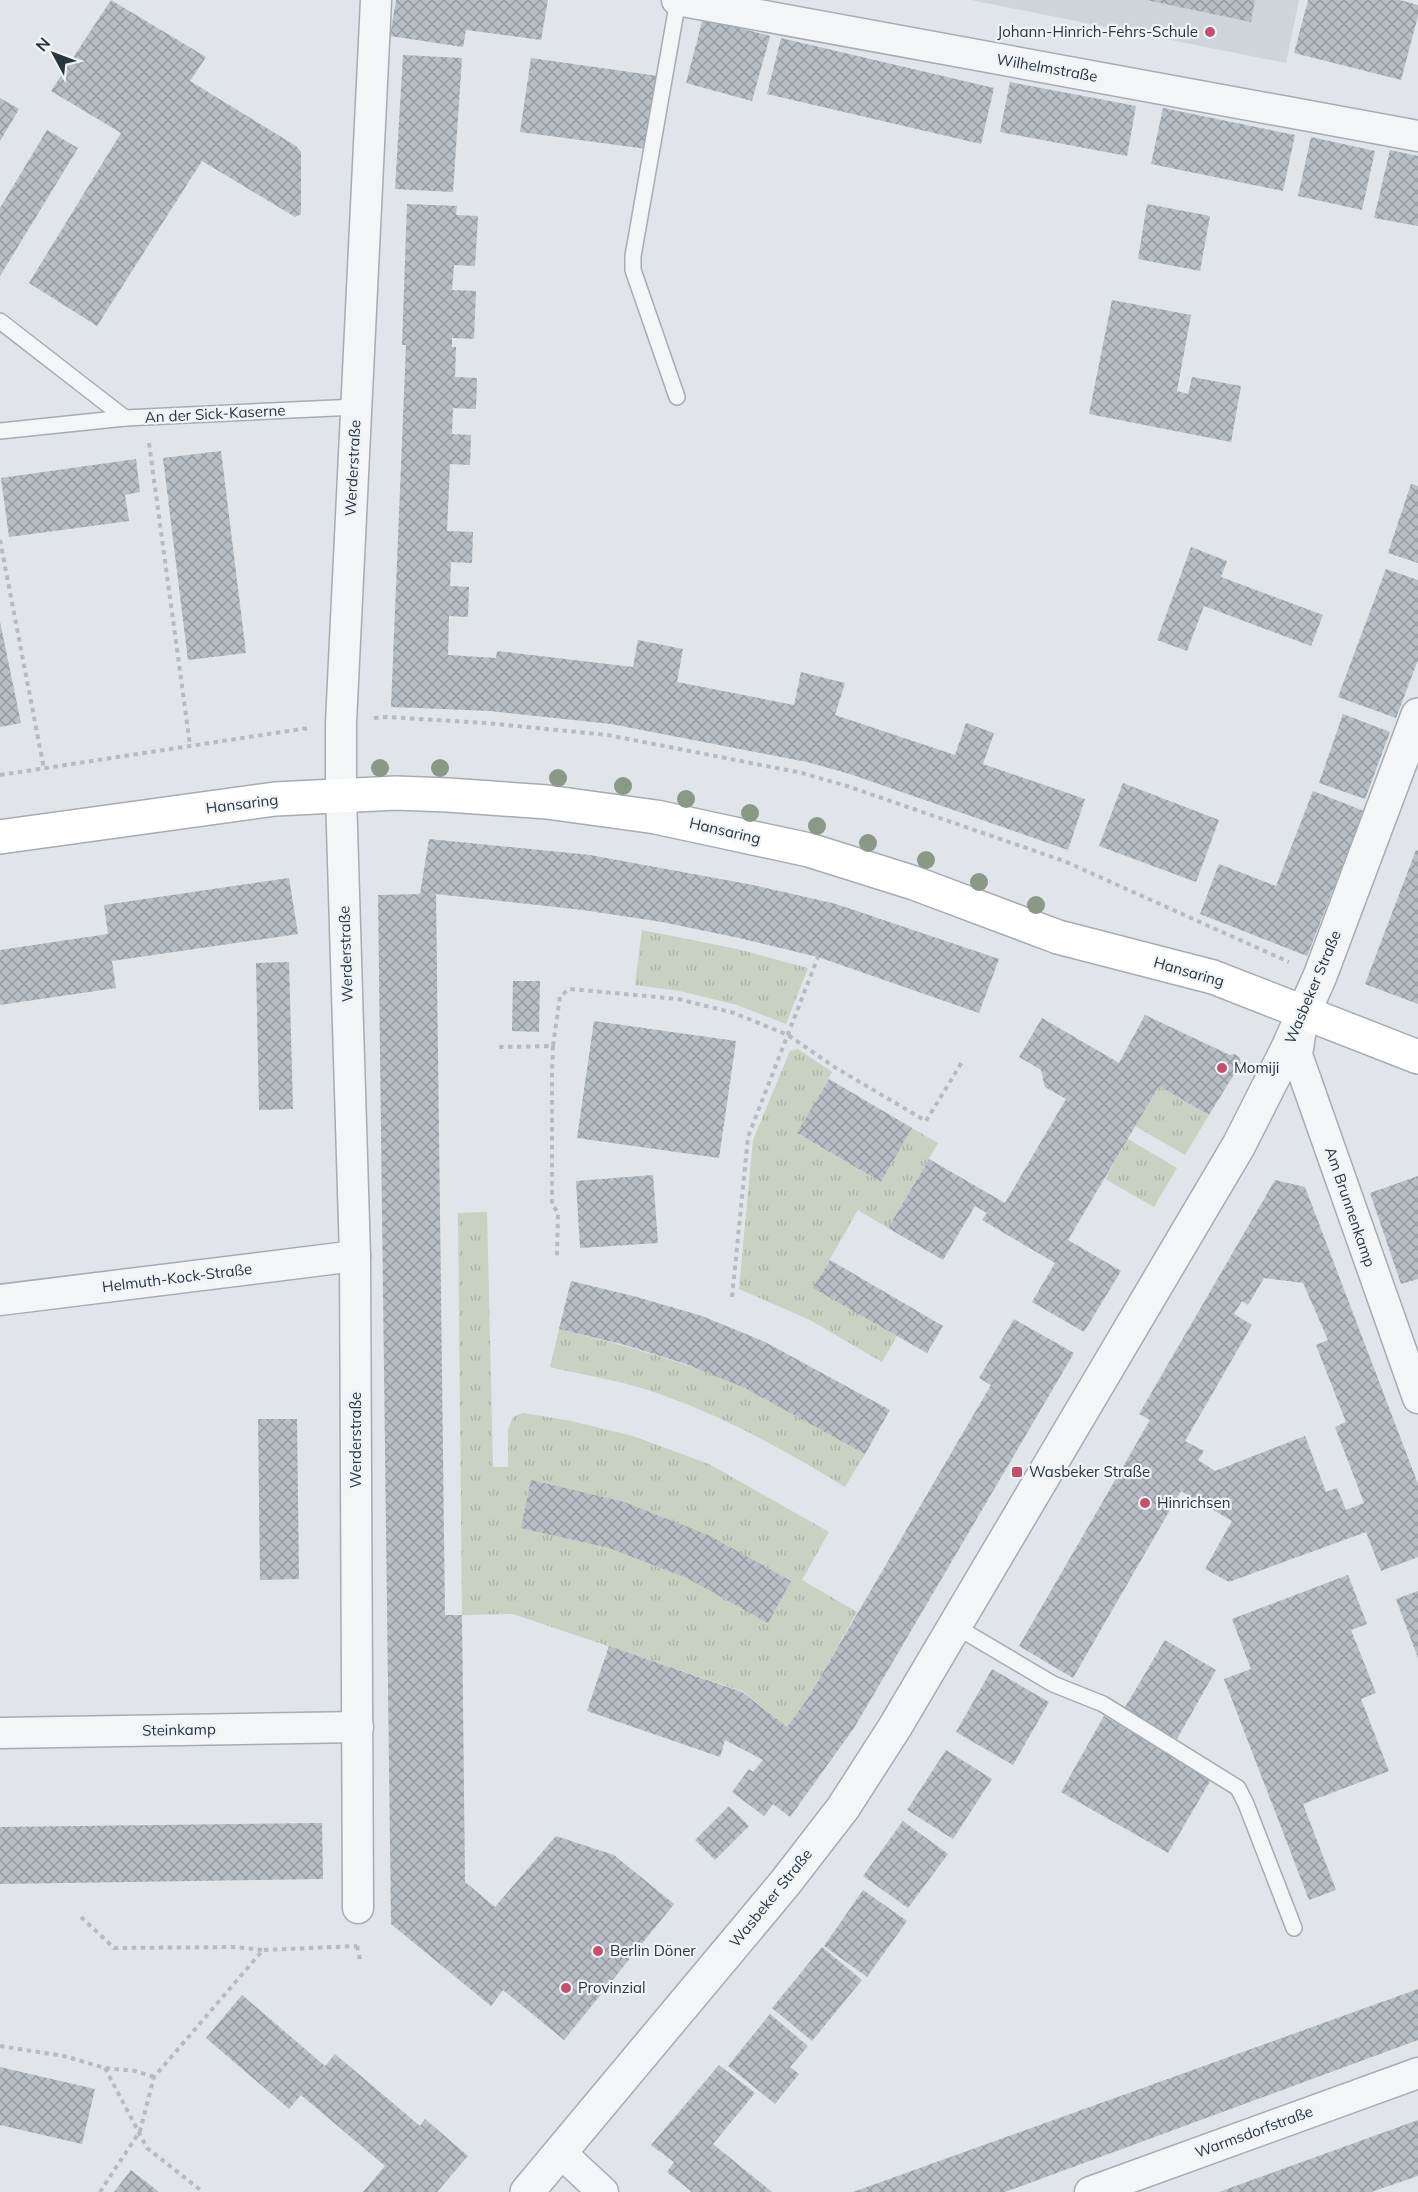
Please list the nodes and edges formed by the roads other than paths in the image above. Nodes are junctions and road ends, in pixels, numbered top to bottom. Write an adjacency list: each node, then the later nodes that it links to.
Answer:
1 (376, 0): 6 (street, Werderstraße)
2 (677, 0): 3 (street, Wilhelmstraße); 5 (lane)
3 (1418, 136)
4 (0, 321): 7 (lane, An der Sick-Kaserne)
5 (677, 397)
6 (356, 406): 7 (lane, An der Sick-Kaserne); 10 (street, Werderstraße)
7 (125, 418): 8 (lane)
8 (0, 431)
9 (1418, 715): 12 (street, Wasbeker Straße)
10 (340, 795): 11 (main road, Hansaring); 12 (main road, Hansaring); 14 (street, Werderstraße)
11 (0, 837)
12 (1304, 1013): 13 (main road, Hansaring); 16 (street, Am Brunnenkamp); 17 (street, Wasbeker Straße)
13 (1418, 1057)
14 (355, 1256): 15 (street, Helmuth-Kock-Straße); 18 (street, Werderstraße)
15 (0, 1300)
16 (1418, 1398)
17 (955, 1626): 21 (lane); 23 (street, Wasbeker Straße)
18 (358, 1727): 19 (street, Steinkamp); 20 (street, Werderstraße)
19 (0, 1733)
20 (358, 1908)
21 (1294, 1928)
22 (1418, 2073): 24 (street, Warmsdorfstraße)
23 (560, 2152): 25 (street, Wasbeker Straße); 26 (street)
24 (1142, 2182): 27 (street, Warmsdorfstraße)
25 (527, 2192)
26 (603, 2192)
27 (1090, 2192)

